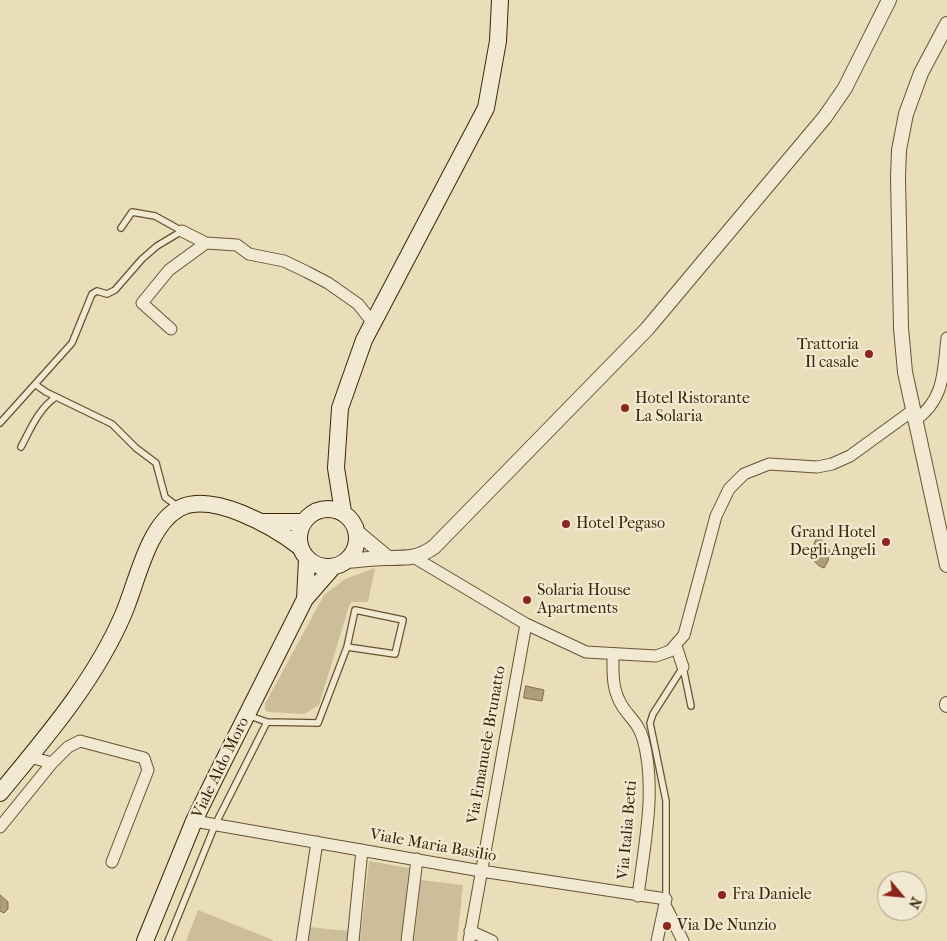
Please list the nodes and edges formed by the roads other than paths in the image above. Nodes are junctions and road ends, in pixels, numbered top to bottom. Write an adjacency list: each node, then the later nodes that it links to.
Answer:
1 (500, 0): 7 (main road)
2 (889, 0): 24 (street)
3 (947, 24): 12 (street)
4 (121, 228): 5 (lane)
5 (182, 231): 6 (street); 10 (lane)
6 (206, 243): 7 (street); 8 (street)
7 (374, 322): 15 (main road)
8 (171, 329)
9 (947, 338): 12 (street)
10 (36, 385): 11 (lane); 13 (lane)
11 (56, 397): 14 (lane); 16 (lane)
12 (913, 416): 26 (street); 30 (street)
13 (0, 423)
14 (21, 447)
15 (336, 468): 17 (main road); 18 (main road)
16 (180, 508): 19 (main road); 37 (main road)
17 (316, 511): 18 (main road); 20 (main road)
18 (343, 512): 21 (main road)
19 (263, 522): 20 (main road); 22 (main road)
20 (303, 522): 22 (main road)
21 (358, 533): 23 (street); 25 (main road)
22 (303, 553): 27 (main road); 28 (main road, Viale Aldo Moro)
23 (388, 558): 24 (street); 25 (street)
24 (415, 558): 29 (street)
25 (347, 561): 27 (main road)
26 (947, 565)
27 (332, 568): 28 (main road, Viale Aldo Moro)
28 (306, 599): 35 (main road, Viale Aldo Moro)
29 (526, 624): 32 (street); 47 (street, Via Emanuele Brunatto)
30 (676, 646): 32 (street); 33 (street)
31 (347, 647): 31 (lane); 36 (lane)
32 (613, 655): 48 (street, Via Italia Betti)
33 (683, 667): 34 (lane); 49 (lane)
34 (691, 706)
35 (247, 715): 36 (lane); 40 (main road, Viale Aldo Moro)
36 (267, 722): 41 (lane)
37 (30, 757): 38 (street); 39 (main road)
38 (52, 763): 42 (street); 46 (street)
39 (0, 793)
40 (194, 821): 41 (street, Viale Maria Basilio); 52 (main road, Viale Aldo Moro)
41 (215, 824): 43 (street, Viale Maria Basilio); 53 (lane)
42 (0, 827)
43 (317, 842): 44 (street, Viale Maria Basilio); 51 (street)
44 (362, 850): 45 (street, Viale Maria Basilio); 54 (street)
45 (417, 858): 47 (street, Viale Maria Basilio); 55 (street)
46 (112, 862)
47 (481, 871): 48 (street, Viale Maria Basilio); 50 (street, Via Emanuele Brunatto)
48 (638, 896): 49 (street, Viale Maria Basilio)
49 (666, 903): 57 (street); 58 (street)
50 (469, 936): 56 (street)
51 (300, 940)
52 (145, 941)
53 (168, 941)
54 (353, 941)
55 (407, 941)
56 (492, 941)
57 (657, 941)
58 (683, 941)

